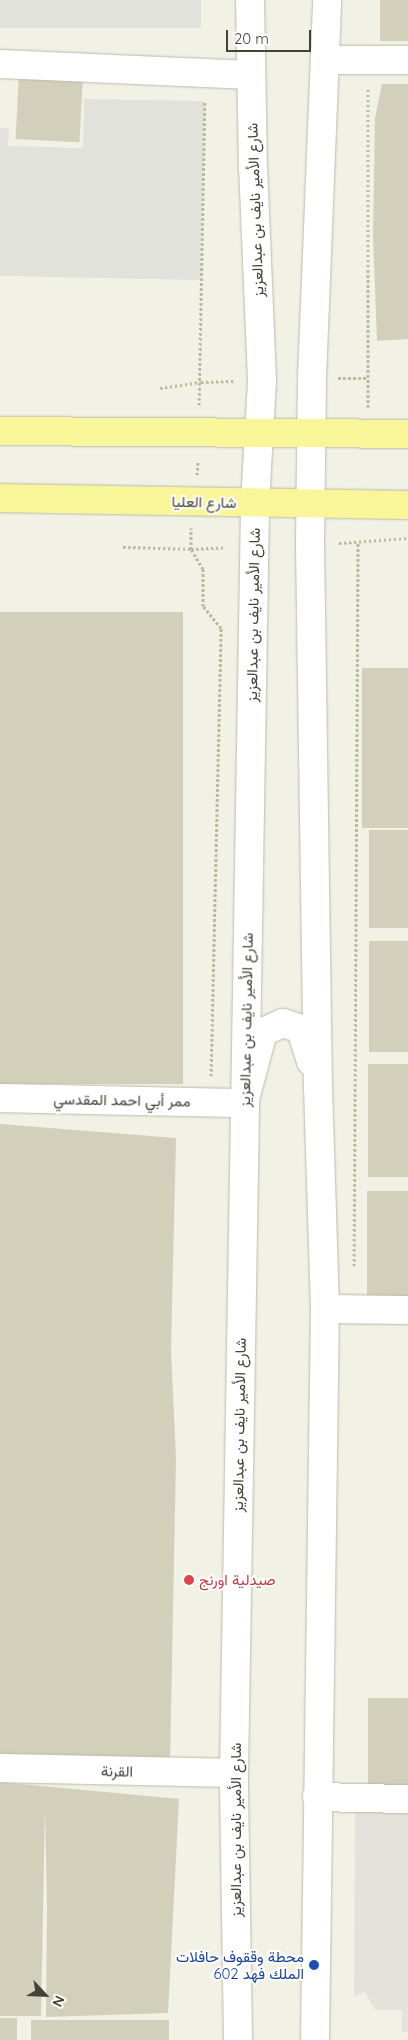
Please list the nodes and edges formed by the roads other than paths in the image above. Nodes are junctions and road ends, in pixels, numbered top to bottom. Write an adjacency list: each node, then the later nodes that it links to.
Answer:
1 (250, 0): 6 (street, شارع الأمير نايف بن عبدالعزيز)
2 (327, 0): 3 (street)
3 (325, 60): 4 (street); 9 (street)
4 (408, 60)
5 (0, 64): 6 (street)
6 (251, 75): 8 (street, شارع الأمير نايف بن عبدالعزيز)
7 (0, 431): 8 (main road)
8 (259, 432): 9 (main road); 12 (street, شارع الأمير نايف بن عبدالعزيز)
9 (311, 433): 10 (main road); 13 (street)
10 (408, 434)
11 (0, 498): 12 (main road, شارع العليا)
12 (255, 503): 13 (main road, شارع العليا); 17 (street, شارع الأمير نايف بن عبدالعزيز)
13 (311, 505): 14 (main road, شارع العليا); 15 (street)
14 (408, 506)
15 (318, 1090): 17 (street); 18 (street)
16 (0, 1098): 17 (street, ممر أبي احمد المقدسي)
17 (244, 1103): 21 (street, شارع الأمير نايف بن عبدالعزيز)
18 (325, 1308): 19 (street); 22 (street)
19 (408, 1310)
20 (0, 1768): 21 (street, القرنة)
21 (234, 1773): 24 (street, شارع الأمير نايف بن عبدالعزيز)
22 (317, 1797): 23 (street); 25 (street)
23 (408, 1799)
24 (238, 2040)
25 (315, 2040)

